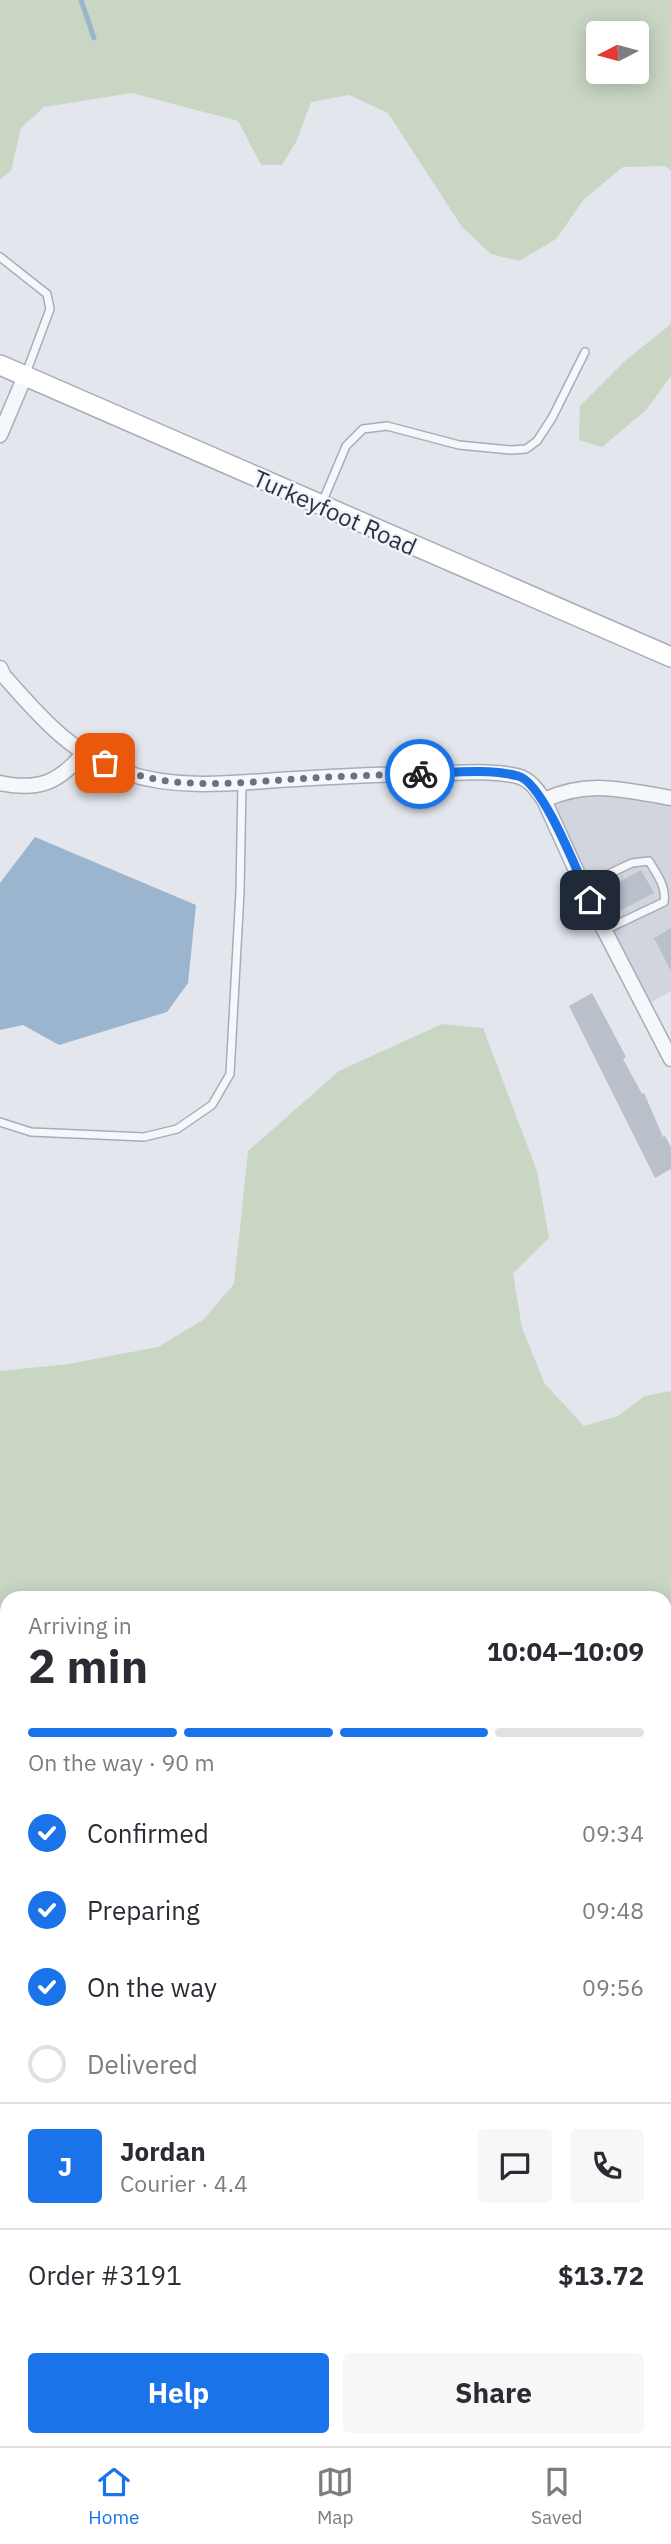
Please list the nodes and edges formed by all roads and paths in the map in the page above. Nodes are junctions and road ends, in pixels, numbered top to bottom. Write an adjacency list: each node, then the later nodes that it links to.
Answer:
1 (0, 257): 4 (lane)
2 (585, 352): 6 (lane)
3 (0, 365): 4 (main road, Turkeyfoot Road)
4 (25, 376): 5 (street); 6 (main road, Turkeyfoot Road)
5 (0, 435)
6 (321, 506): 7 (main road, Turkeyfoot Road)
7 (671, 657)
8 (0, 668): 9 (street)
9 (84, 753): 10 (street); 11 (street)
10 (242, 782): 13 (street); 17 (lane)
11 (0, 783)
12 (671, 798): 13 (street)
13 (544, 800): 14 (street)
14 (583, 886): 15 (street); 15 (lane)
15 (604, 930): 16 (street)
16 (671, 1059)
17 (0, 1122)

